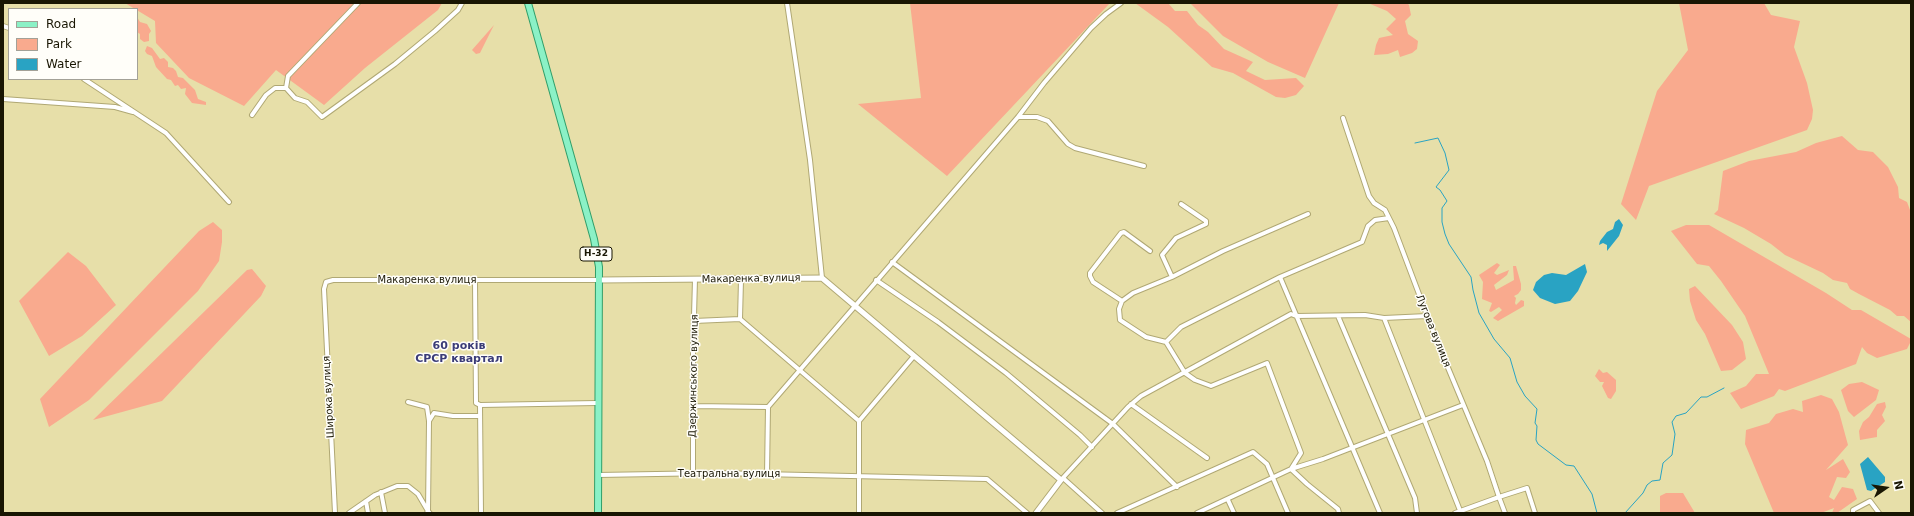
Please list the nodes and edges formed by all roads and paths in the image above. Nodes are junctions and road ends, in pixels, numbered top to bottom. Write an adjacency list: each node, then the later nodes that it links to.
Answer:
1 (358, 3): 7 (street)
2 (462, 3): 7 (street)
3 (528, 3): 25 (main road, Н-32)
4 (787, 3): 22 (street)
5 (1121, 3): 11 (street)
6 (86, 80): 9 (street)
7 (286, 88): 10 (street)
8 (3, 99): 9 (street)
9 (139, 114): 14 (street)
10 (252, 115)
11 (1018, 117): 13 (street); 19 (street)
12 (1343, 118): 17 (street, Лугова вулиця)
13 (1144, 166)
14 (229, 202)
15 (1181, 204): 20 (street)
16 (1308, 214): 20 (street)
17 (1389, 218): 21 (street); 33 (street, Лугова вулиця)
18 (1150, 251): 29 (street)
19 (892, 262): 27 (street); 52 (street)
20 (1172, 276): 29 (street)
21 (1280, 277): 31 (street); 37 (street)
22 (822, 278): 26 (street, Макаренка вулиця); 30 (street)
23 (695, 279): 25 (street, Макаренка вулиця); 26 (street, Макаренка вулиця); 36 (street, Дзержинського вулиця)
24 (475, 280): 25 (street, Макаренка вулиця); 28 (street, Макаренка вулиця); 45 (street)
25 (598, 280): 42 (main road, Н-32)
26 (741, 280): 35 (street)
27 (876, 280): 30 (street); 54 (street)
28 (326, 282): 70 (street, Широка вулиця)
29 (1122, 301): 37 (street)
30 (854, 306): 38 (street); 39 (street)
31 (1296, 316): 32 (street); 40 (street); 55 (street)
32 (1338, 316): 34 (street); 53 (street)
33 (1427, 316): 34 (street); 44 (street, Лугова вулиця)
34 (1384, 318): 50 (street)
35 (740, 319): 36 (street); 39 (street)
36 (694, 321): 46 (street, Дзержинського вулиця)
37 (1166, 342): 40 (street)
38 (914, 356): 51 (street); 63 (street)
39 (800, 370): 47 (street); 51 (street)
40 (1185, 373): 43 (street); 57 (street)
41 (408, 402): 49 (street)
42 (597, 403): 45 (street); 59 (main road, Н-32)
43 (1131, 404): 52 (street); 56 (street)
44 (1463, 405): 50 (street); 66 (street, Лугова вулиця)
45 (480, 406): 48 (street)
46 (693, 406): 47 (street); 58 (street, Дзержинського вулиця)
47 (768, 407): 60 (street)
48 (480, 416): 49 (street); 75 (street)
49 (429, 420): 74 (street)
50 (1423, 420): 53 (street); 69 (street)
51 (859, 421): 61 (street)
52 (1113, 424): 54 (street); 64 (street)
53 (1388, 433): 55 (street); 87 (street)
54 (1092, 447): 63 (street)
55 (1353, 447): 57 (street); 86 (street)
56 (1207, 458)
57 (1291, 469): 62 (street); 85 (street)
58 (694, 474): 59 (street, Театральна вулиця); 60 (street, Театральна вулиця)
59 (598, 475): 76 (main road, Н-32)
60 (767, 475): 61 (street, Театральна вулиця)
61 (860, 477): 77 (street); 78 (street, Театральна вулиця)
62 (1274, 478): 64 (street); 67 (street); 84 (street)
63 (1062, 479): 79 (street); 80 (street)
64 (1177, 486): 81 (street)
65 (381, 492): 68 (street); 73 (street); 74 (street)
66 (1499, 497): 69 (street); 89 (street, Лугова вулиця); 90 (street)
67 (1228, 500): 82 (street); 83 (street)
68 (366, 501): 71 (street); 72 (street)
69 (1461, 512): 88 (street)
70 (335, 513)
71 (349, 513)
72 (368, 513)
73 (385, 513)
74 (429, 513)
75 (481, 513)
76 (598, 513)
77 (859, 513)
78 (1027, 513)
79 (1036, 513)
80 (1102, 513)
81 (1117, 513)
82 (1197, 513)
83 (1234, 513)
84 (1288, 513)
85 (1339, 513)
86 (1380, 513)
87 (1417, 513)
88 (1455, 513)
89 (1505, 513)
90 (1534, 513)
91 (1853, 513): 92 (street)
92 (1879, 513)

